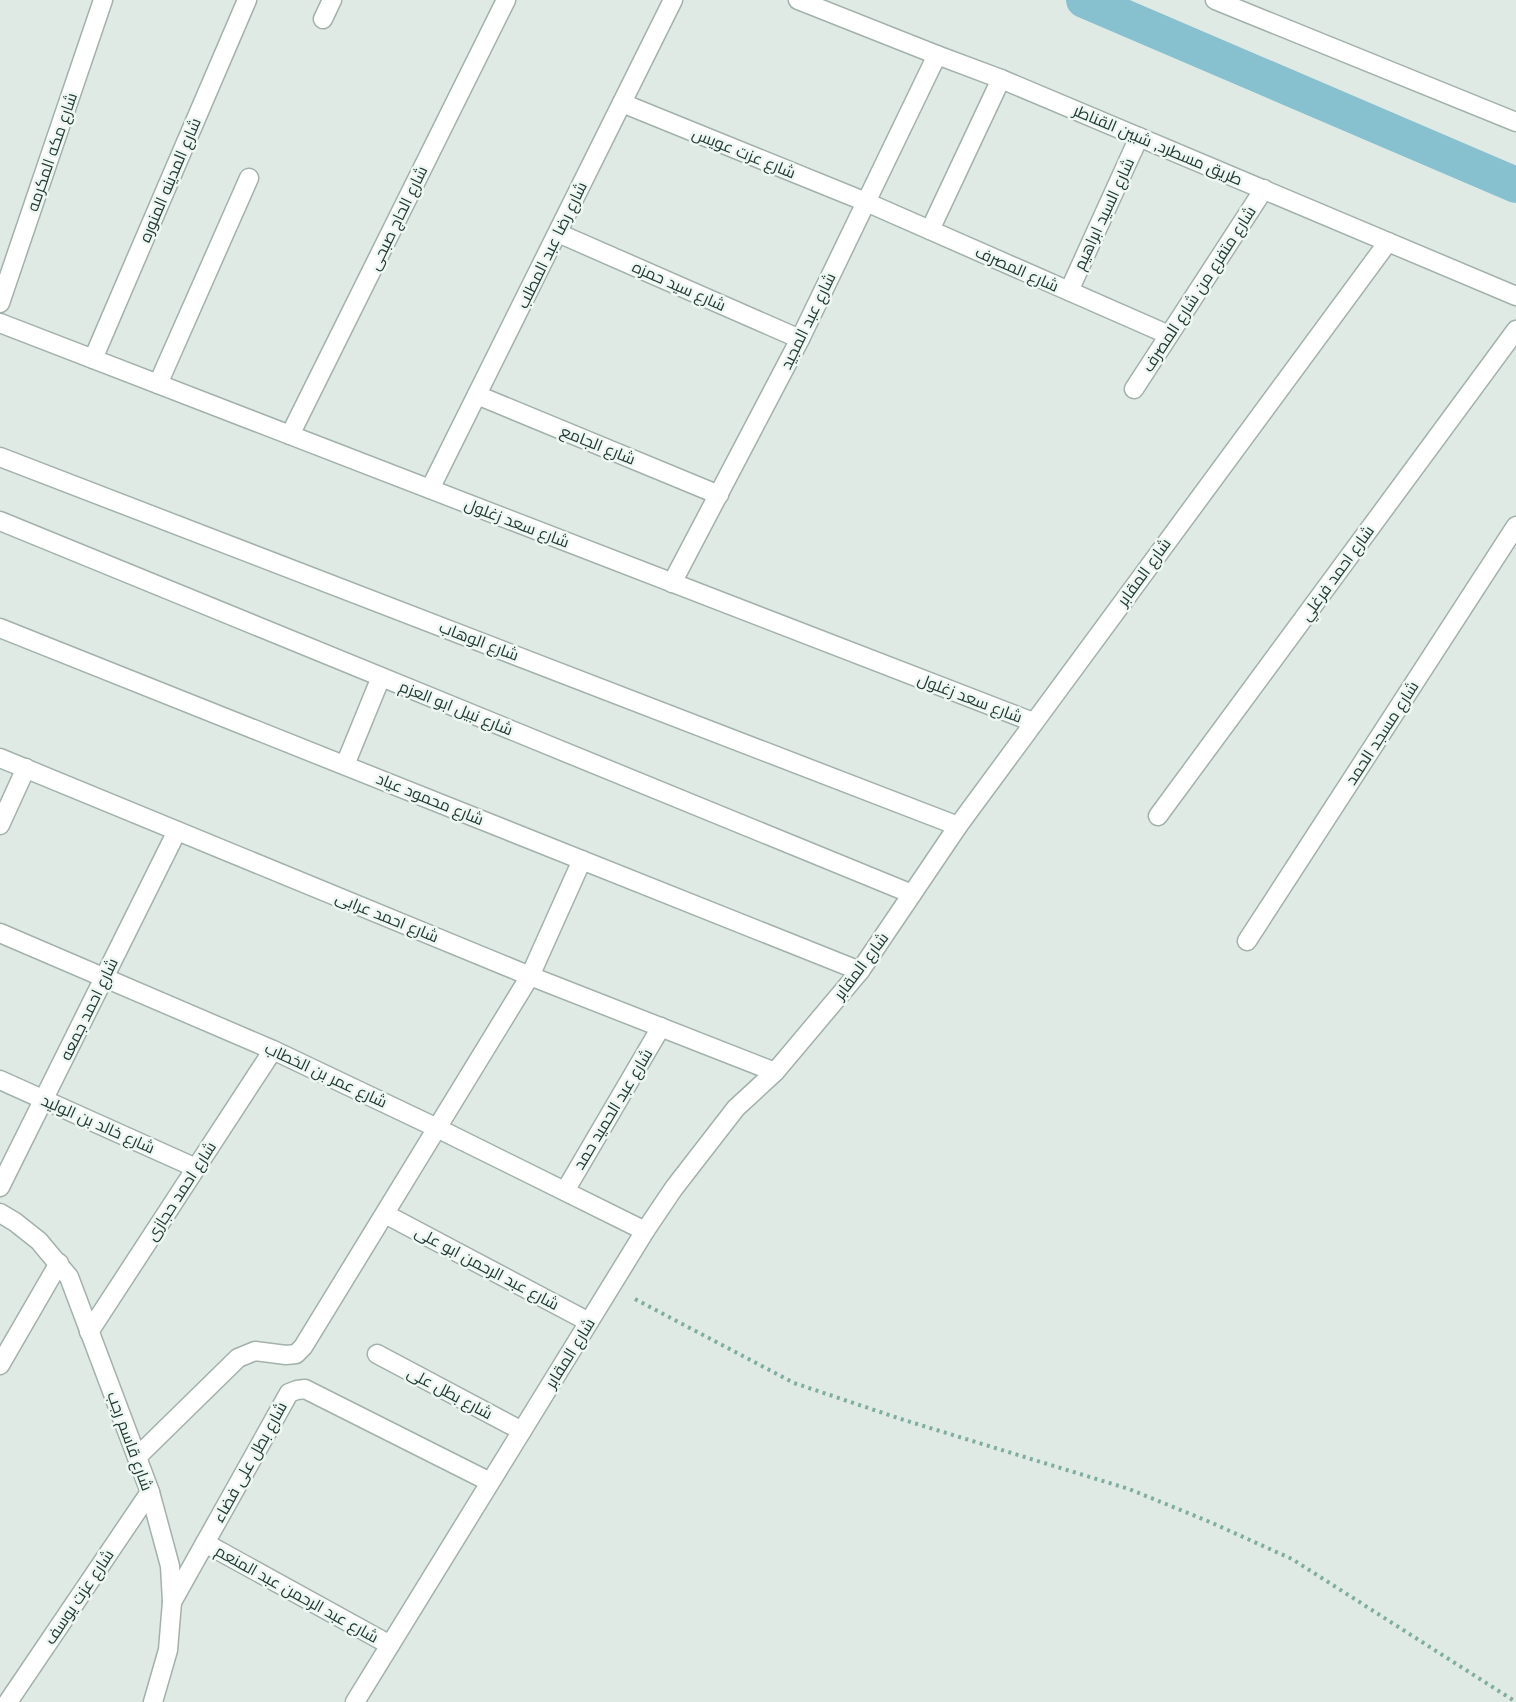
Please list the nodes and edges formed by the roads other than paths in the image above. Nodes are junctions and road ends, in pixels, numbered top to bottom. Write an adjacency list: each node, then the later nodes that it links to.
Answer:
1 (103, 0): 22 (street, شارع مكه المكرمه)
2 (247, 0): 27 (street, شارع المدينه المنوره)
3 (332, 0): 8 (street)
4 (506, 0): 31 (street, شارع الحاج صبحى)
5 (673, 0): 11 (street, شارع رضا عبد المطلب)
6 (798, 0): 9 (street, طريق مسطرد, شبين القناطر)
7 (1215, 0): 12 (street)
8 (323, 19)
9 (937, 55): 10 (street, طريق مسطرد, شبين القناطر); 16 (street, شارع عبد المجيد)
10 (1001, 79): 13 (street, طريق مسطرد, شبين القناطر); 17 (street)
11 (622, 104): 16 (street, شارع عزت عويس); 18 (street, شارع رضا عبد المطلب)
12 (1516, 122)
13 (1140, 137): 15 (street, طريق مسطرد, شبين القناطر); 20 (street, شارع السيد ابراهيم)
14 (249, 178): 28 (street)
15 (1263, 189): 19 (street, طريق مسطرد, شبين القناطر); 25 (street, شارع متفرع من شارع المصرف)
16 (866, 202): 17 (street, شارع المصرف); 26 (street, شارع عبد المجيد)
17 (930, 230): 20 (street, شارع المصرف)
18 (558, 233): 26 (street, شارع سيد حمزه); 30 (street, شارع رضا عبد المطلب)
19 (1388, 242): 21 (street, طريق مسطرد, شبين القناطر); 40 (street, شارع المقابر)
20 (1069, 291): 25 (street, شارع المصرف)
21 (1516, 296)
22 (0, 303)
23 (0, 323): 27 (street, شارع سعد زغلول)
24 (1516, 330): 44 (street, شارع احمد فرغلي)
25 (1169, 335): 29 (street, شارع متفرع من شارع المصرف)
26 (800, 339): 34 (street, شارع عبد المجيد)
27 (93, 359): 28 (street, شارع سعد زغلول)
28 (158, 384): 31 (street, شارع سعد زغلول)
29 (1134, 389)
30 (477, 395): 33 (street, شارع رضا عبد المطلب); 34 (street, شارع الجامع)
31 (290, 435): 33 (street, شارع سعد زغلول)
32 (0, 457): 46 (street, شارع الوهاب)
33 (430, 489): 37 (street, شارع سعد زغلول)
34 (719, 495): 37 (street, شارع عبد المجيد)
35 (0, 521): 39 (street, شارع نبيل ابو العزم)
36 (1516, 526): 51 (street, شارع مسجد الحمد)
37 (672, 583): 40 (street, شارع سعد زغلول)
38 (0, 628): 42 (street, شارع محمود عياد)
39 (381, 677): 42 (street); 49 (street, شارع نبيل ابو العزم)
40 (1033, 722): 46 (street, شارع المقابر)
41 (0, 758): 43 (street, شارع احمد عرابى)
42 (345, 765): 48 (street, شارع محمود عياد)
43 (26, 768): 45 (street); 47 (street, شارع احمد عرابى)
44 (1158, 816)
45 (0, 825)
46 (958, 826): 49 (street, شارع المقابر)
47 (177, 831): 53 (street, شارع احمد عرابى); 54 (street, شارع احمد جمعه)
48 (582, 860): 52 (street, شارع محمود عياد); 53 (street)
49 (912, 894): 52 (street, شارع المقابر)
50 (0, 933): 54 (street, شارع عمر بن الخطاب)
51 (1247, 941)
52 (860, 971): 57 (street, شارع المقابر)
53 (530, 976): 55 (street, شارع احمد عرابى); 60 (street)
54 (105, 978): 56 (street, شارع عمر بن الخطاب); 59 (street, شارع احمد جمعه)
55 (662, 1027): 57 (street, شارع احمد عرابى); 63 (street, شارع عبد الحميد حمد)
56 (273, 1050): 60 (street, شارع عمر بن الخطاب); 61 (street, شارع احمد حجازى)
57 (775, 1072): 66 (street, شارع المقابر)
58 (0, 1080): 59 (street, شارع خالد بن الوليد)
59 (45, 1100): 61 (street, شارع خالد بن الوليد); 62 (street, شارع احمد جمعه)
60 (437, 1128): 63 (street, شارع عمر بن الخطاب); 65 (street)
61 (196, 1168): 69 (street, شارع احمد حجازى)
62 (0, 1187)
63 (565, 1191): 66 (street, شارع عمر بن الخطاب)
64 (0, 1213): 67 (street, شارع قاسم رجب)
65 (385, 1214): 68 (street, شارع عبد الرحمن ابو على); 73 (street)
66 (645, 1231): 68 (street, شارع المقابر)
67 (59, 1263): 69 (street, شارع قاسم رجب); 71 (street)
68 (589, 1322): 72 (street, شارع المقابر)
69 (89, 1332): 73 (street, شارع قاسم رجب)
70 (377, 1354): 72 (street, شارع بطل على)
71 (0, 1365)
72 (522, 1431): 74 (street, شارع المقابر)
73 (137, 1457): 75 (street, شارع قاسم رجب)
74 (490, 1482): 76 (street, شارع بطل على فضاء); 78 (street, شارع المقابر)
75 (150, 1492): 77 (street, شارع قاسم رجب); 79 (street, شارع عزت يوسف)
76 (205, 1543): 77 (street, شارع بطل على فضاء); 78 (street, شارع عبد الرحمن عبد المنعم)
77 (172, 1602): 80 (street, شارع قاسم رجب)
78 (390, 1645): 81 (street, شارع المقابر)
79 (8, 1702)
80 (153, 1702)
81 (355, 1702)

